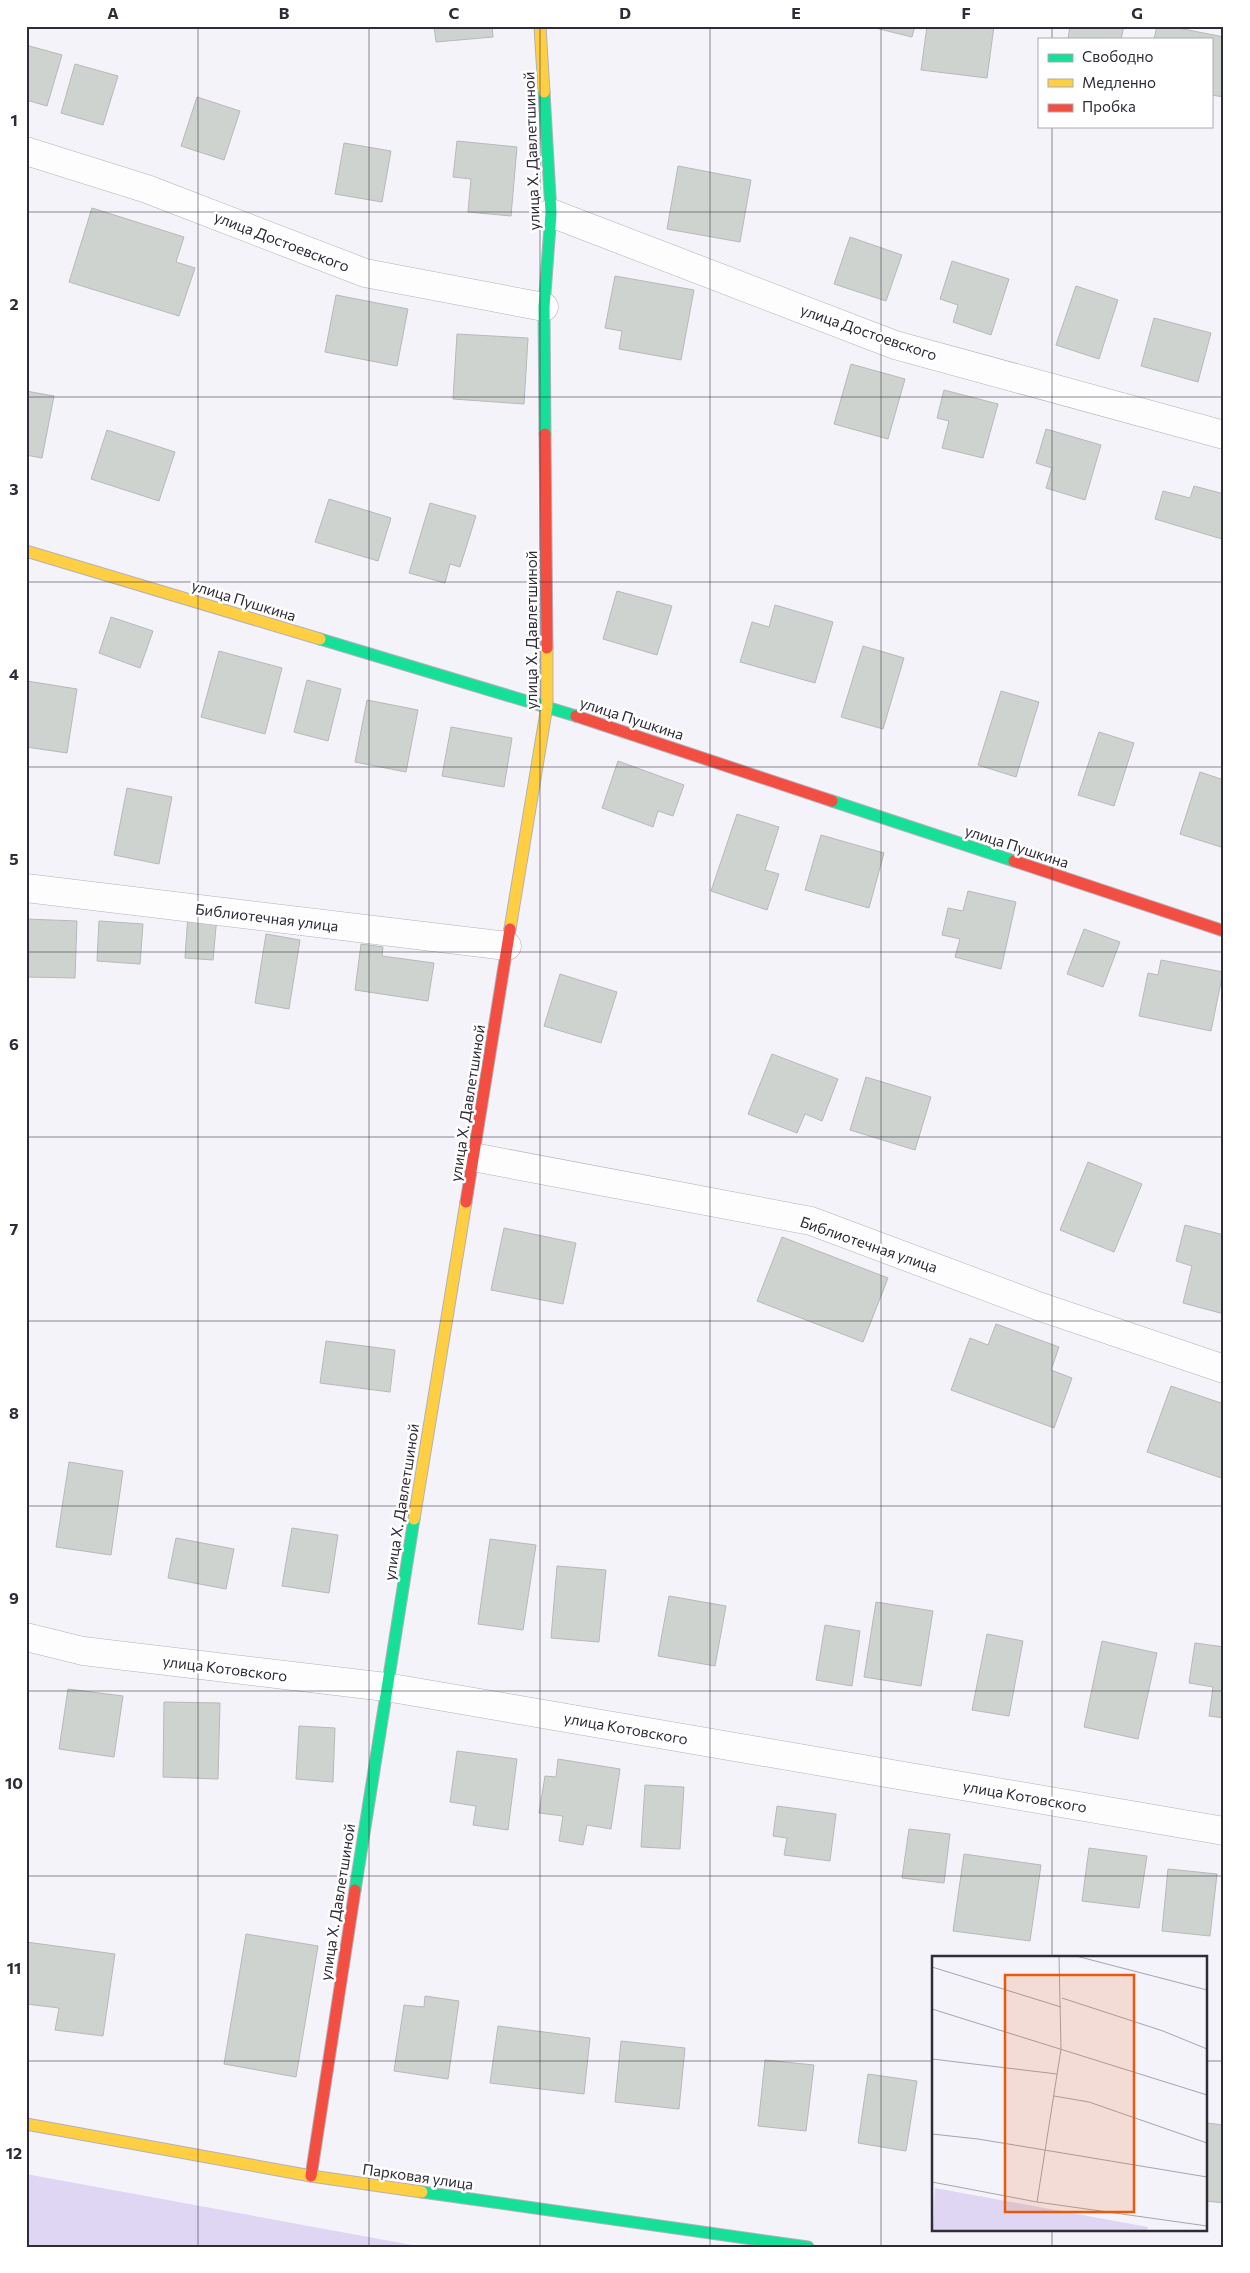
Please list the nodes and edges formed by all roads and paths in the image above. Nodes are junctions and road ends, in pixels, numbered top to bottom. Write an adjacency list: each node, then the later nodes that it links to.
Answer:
1 (540, 26): 3 (street, улица Х. Давлетшиной)
2 (26, 150): 4 (street, улица Достоевского)
3 (551, 213): 4 (street, улица Х. Давлетшиной); 5 (street, улица Достоевского)
4 (544, 307): 7 (street, улица Х. Давлетшиной)
5 (1224, 435)
6 (26, 551): 7 (street, улица Пушкина)
7 (547, 706): 9 (street, улица Пушкина); 10 (street, улица Х. Давлетшиной)
8 (26, 888): 10 (street, Библиотечная улица)
9 (1224, 931)
10 (507, 946): 11 (street, улица Х. Давлетшиной)
11 (473, 1157): 12 (street, Библиотечная улица); 14 (street, улица Х. Давлетшиной)
12 (1224, 1369)
13 (26, 1638): 14 (street, улица Котовского)
14 (386, 1687): 15 (street, улица Котовского); 17 (street, улица Х. Давлетшиной)
15 (1224, 1831)
16 (26, 2124): 17 (street, Парковая улица)
17 (311, 2176): 18 (street, Парковая улица)
18 (808, 2247)

